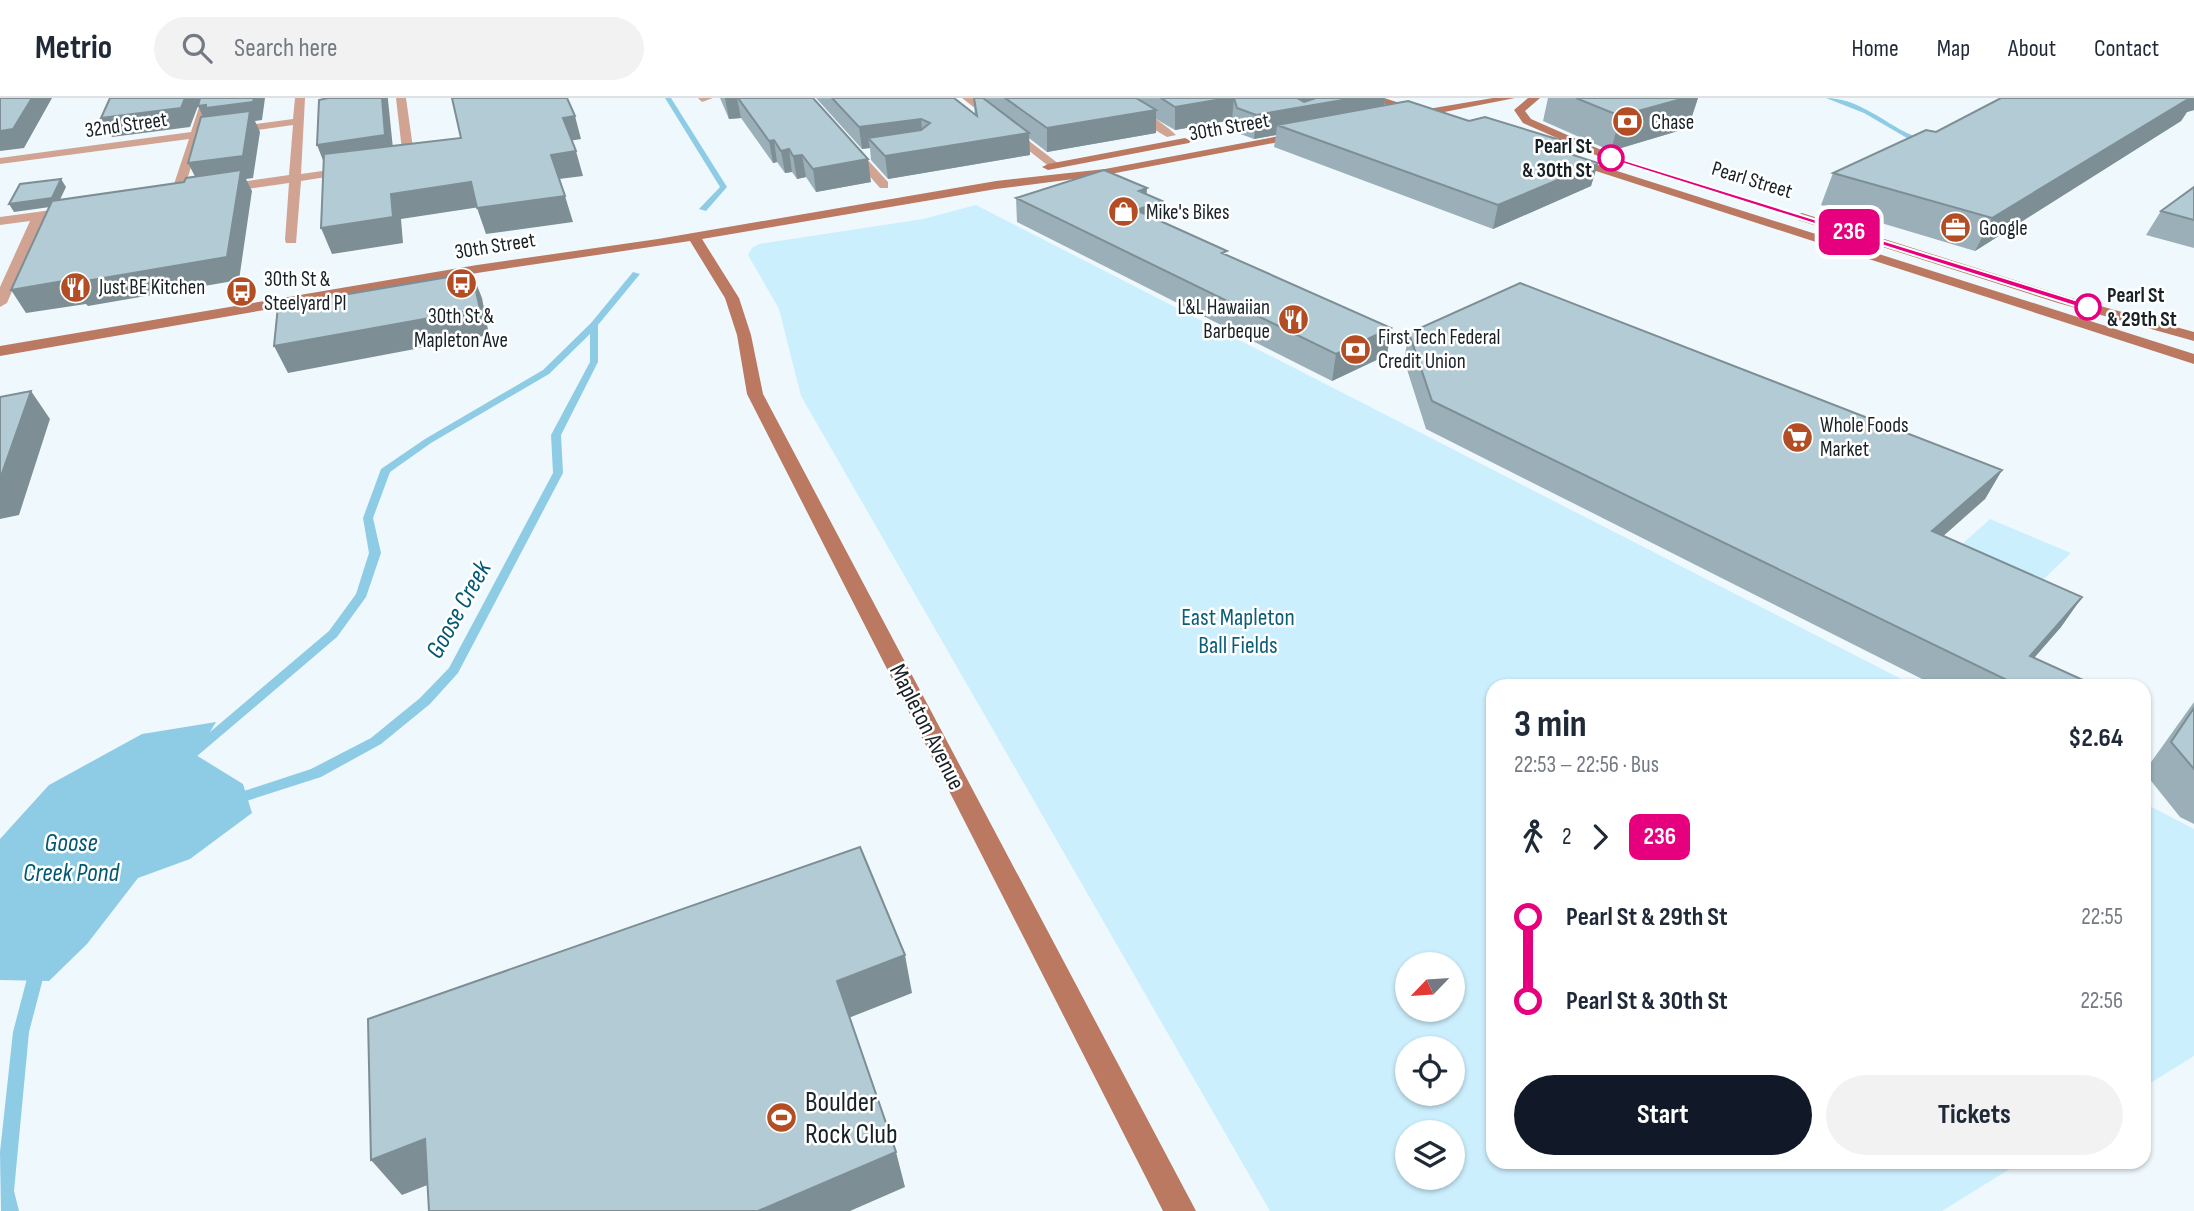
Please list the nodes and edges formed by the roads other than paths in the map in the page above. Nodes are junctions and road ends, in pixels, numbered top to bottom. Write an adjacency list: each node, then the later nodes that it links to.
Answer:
1 (206, 98): 18 (street)
2 (300, 98): 15 (street)
3 (401, 98): 26 (street)
4 (708, 98): 9 (street)
5 (967, 98): 27 (street)
6 (1107, 98): 19 (street)
7 (1510, 98): 12 (main road)
8 (1535, 98): 16 (main road)
9 (702, 99)
10 (1372, 103): 11 (main road)
11 (1426, 105): 12 (main road); 13 (main road)
12 (1452, 115): 14 (main road)
13 (1400, 117)
14 (1479, 117)
15 (299, 121): 18 (street, 32nd Street); 29 (street)
16 (1518, 129)
17 (1312, 133): 31 (main road, 30th Street)
18 (195, 135): 25 (street, 32nd Street); 32 (street)
19 (1171, 135)
20 (839, 136): 23 (street)
21 (1197, 139): 27 (main road, 30th Street)
22 (872, 154): 23 (street)
23 (858, 156): 30 (street)
24 (1561, 156): 43 (main road, Pearl Street)
25 (0, 161)
26 (383, 166)
27 (1055, 166): 31 (main road, 30th Street)
28 (358, 169): 29 (street)
29 (295, 178): 32 (street); 39 (street)
30 (884, 184)
31 (996, 185): 38 (main road, 30th Street)
32 (189, 194): 33 (street)
33 (163, 198)
34 (82, 209): 36 (street)
35 (1787, 213): 41 (main road, Pearl Street)
36 (38, 216): 37 (street); 40 (street)
37 (0, 221)
38 (694, 237): 42 (main road, 30th Street); 44 (main road, Mapleton Avenue)
39 (291, 240)
40 (0, 303)
41 (2194, 337)
42 (0, 351)
43 (2194, 359)
44 (1180, 1211)

